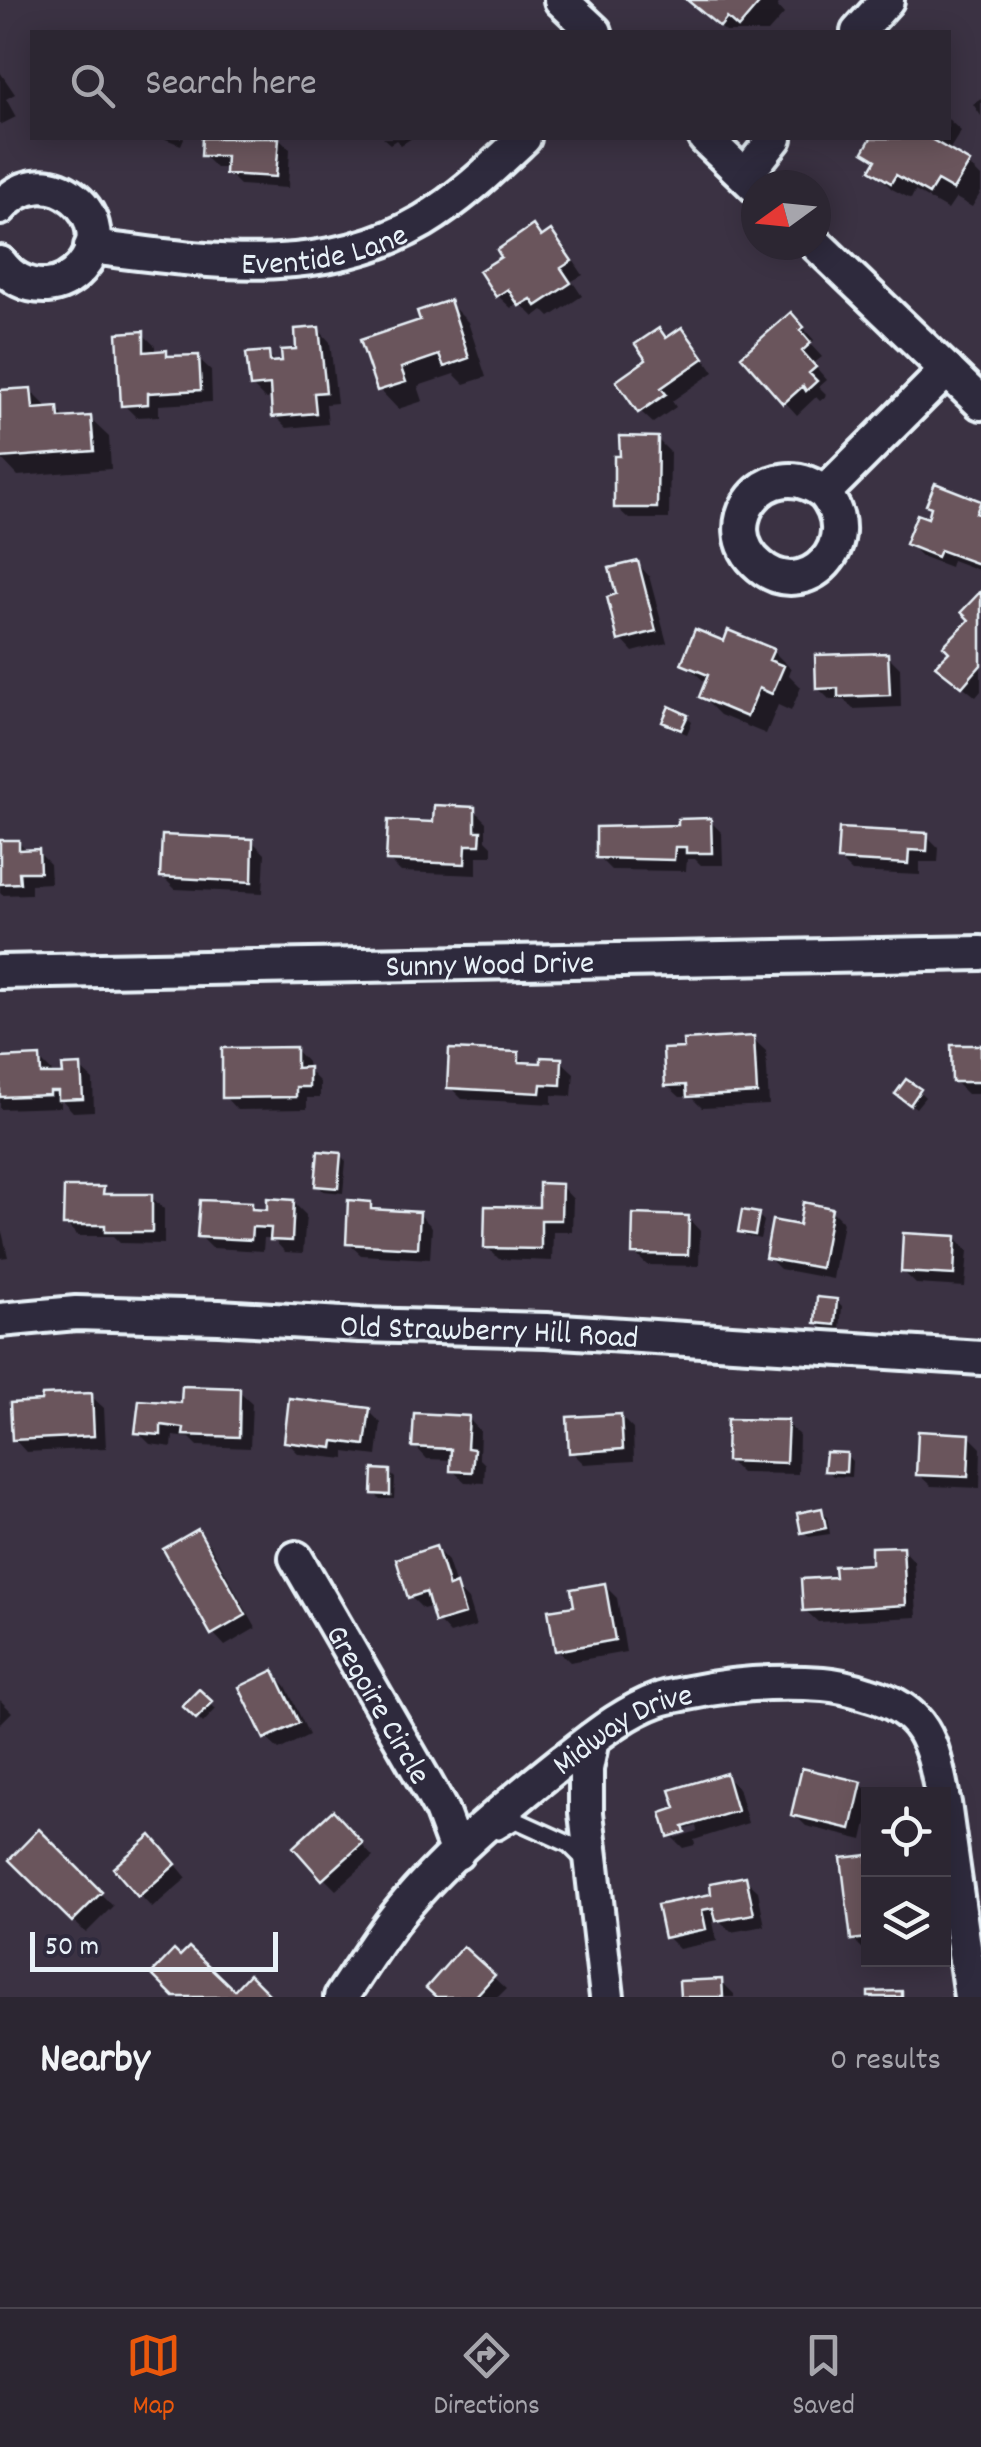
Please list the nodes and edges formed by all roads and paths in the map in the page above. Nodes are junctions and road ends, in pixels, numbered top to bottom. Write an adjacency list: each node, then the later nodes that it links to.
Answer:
1 (561, 0): 3 (street)
2 (887, 0): 4 (street)
3 (593, 30)
4 (860, 30)
5 (522, 140): 11 (street, Eventide Lane)
6 (706, 140): 9 (street)
7 (774, 140): 8 (street)
8 (756, 170)
9 (741, 173)
10 (0, 208): 11 (street)
11 (91, 247): 13 (street)
12 (831, 258): 14 (street)
13 (0, 263)
14 (947, 370): 15 (street); 16 (street)
15 (981, 402)
16 (824, 493)
17 (981, 952): 18 (street, Sunny Wood Drive)
18 (0, 972)
19 (0, 1320): 20 (street, Old Strawberry Hill Road)
20 (981, 1358)
21 (296, 1558): 24 (street, Gregoire Circle)
22 (592, 1738): 23 (street, Midway Drive); 24 (street, Midway Drive); 26 (street)
23 (941, 1787)
24 (457, 1853): 26 (lane); 27 (street, Midway Drive)
25 (951, 1853): 29 (street)
26 (592, 1866): 28 (street)
27 (341, 1997)
28 (607, 1997)
29 (971, 1997)

